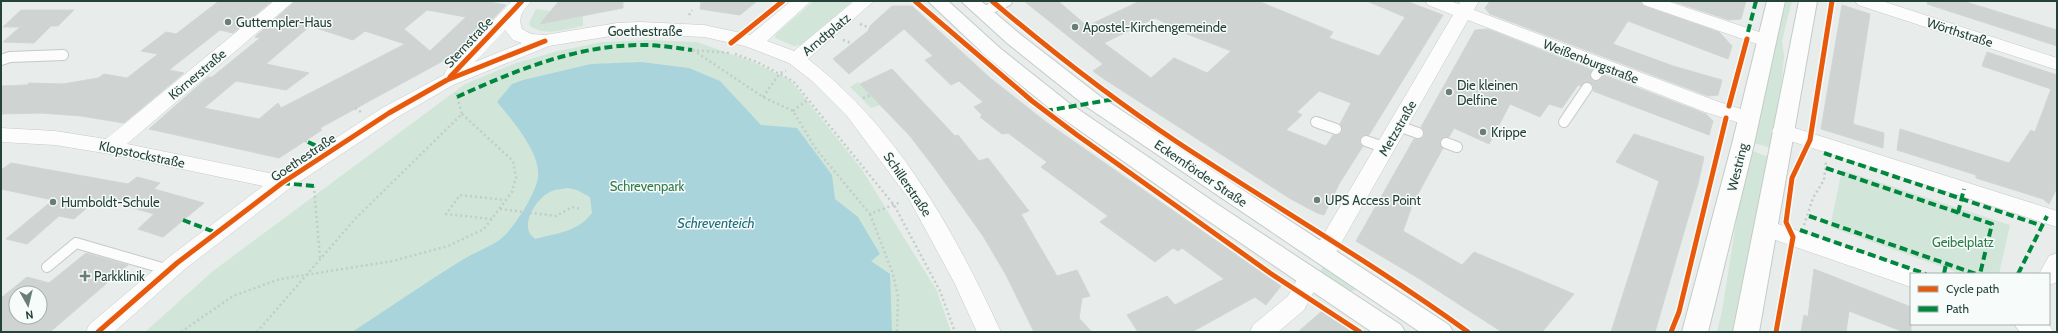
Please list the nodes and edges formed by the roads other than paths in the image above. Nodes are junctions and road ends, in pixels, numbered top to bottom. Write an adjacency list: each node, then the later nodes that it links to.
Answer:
1 (285, 1): 33 (street, Körnerstraße)
2 (802, 1): 16 (street)
3 (865, 1): 18 (street, Arndtplatz)
4 (937, 1): 44 (main road, Eckernförder Straße)
5 (1007, 1): 12 (lane)
6 (1434, 1): 13 (street, Weißenburgstraße)
7 (1650, 1): 15 (street)
8 (1776, 1): 15 (main road, Westring)
9 (1808, 1): 28 (main road)
10 (1864, 1): 20 (street, Wörthstraße)
11 (516, 7): 14 (street, Sternstraße); 21 (street, Sternstraße)
12 (977, 7): 39 (main road, Eckernförder Straße)
13 (1467, 7): 23 (street, Weißenburgstraße); 26 (street, Metzstraße)
14 (545, 41): 16 (street, Goethestraße); 21 (street, Goethestraße)
15 (1767, 41): 23 (main road, Westring)
16 (754, 42): 18 (street, Arndtplatz)
17 (63, 55): 19 (lane)
18 (796, 59): 48 (street, Schillerstraße)
19 (1, 60)
20 (2057, 64)
21 (447, 80): 36 (street, Goethestraße)
22 (1587, 88): 25 (lane)
23 (1749, 119): 52 (main road, Westring)
24 (1316, 122): 27 (lane)
25 (1564, 122)
26 (1398, 126): 29 (lane); 35 (street, Metzstraße)
27 (1336, 129)
28 (1782, 131): 37 (street); 38 (main road)
29 (1418, 133)
30 (1, 135): 33 (street, Klopstockstraße)
31 (1366, 141): 35 (lane)
32 (1446, 143): 34 (lane)
33 (110, 147): 36 (street, Klopstockstraße)
34 (1457, 147)
35 (1386, 148): 39 (street, Metzstraße)
36 (282, 183): 42 (street, Goethestraße)
37 (2057, 219)
38 (1766, 228): 45 (street); 53 (main road)
39 (1327, 247): 51 (main road, Eckernförder Straße)
40 (2057, 262): 43 (street)
41 (47, 267): 42 (lane)
42 (169, 270): 47 (street, Goethestraße)
43 (2050, 274)
44 (1309, 278): 49 (street); 50 (main road, Eckernförder Straße)
45 (1910, 278)
46 (2028, 325): 54 (street)
47 (98, 332)
48 (989, 332)
49 (1262, 332)
50 (1392, 332)
51 (1440, 332)
52 (1695, 332)
53 (1746, 332)
54 (2042, 332)

